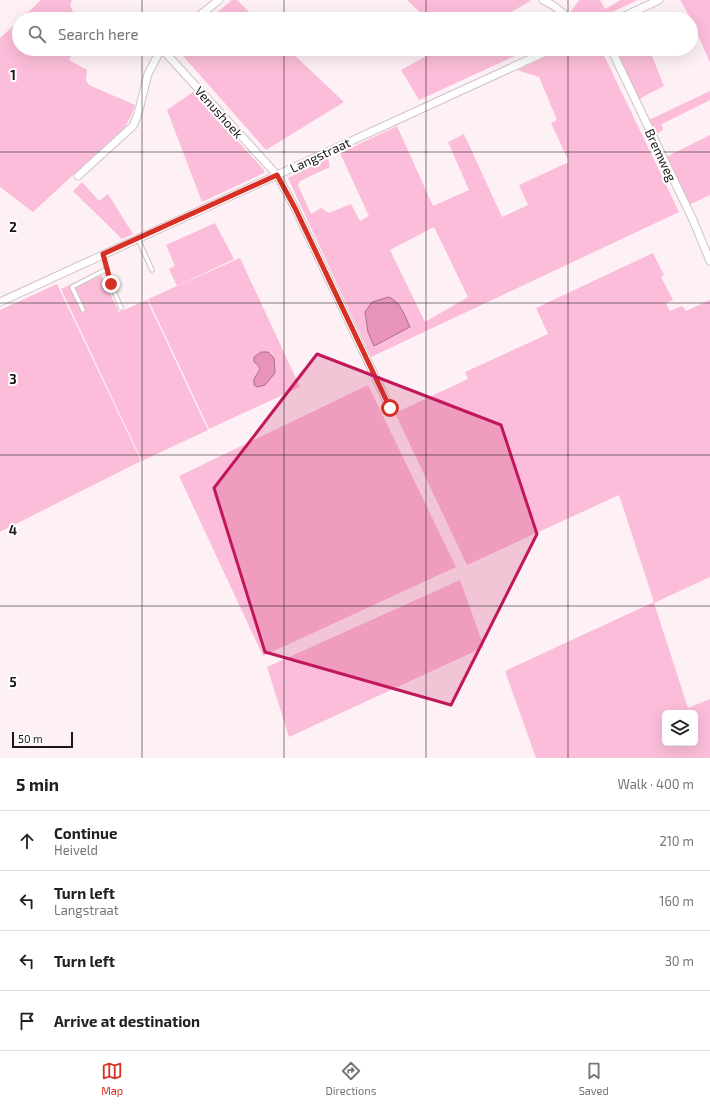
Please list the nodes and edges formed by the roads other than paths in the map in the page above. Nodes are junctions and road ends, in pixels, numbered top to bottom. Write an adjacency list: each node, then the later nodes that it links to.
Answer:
1 (219, 0): 4 (street)
2 (543, 0): 5 (street)
3 (659, 0): 6 (street)
4 (204, 12)
5 (561, 12)
6 (633, 12)
7 (157, 56): 12 (street, Venushoek)
8 (167, 56): 11 (street, Venushoek)
9 (537, 56): 11 (street, Langstraat)
10 (614, 56): 15 (street, Bremweg)
11 (277, 175): 13 (street, Langstraat); 21 (street, Venushoek)
12 (78, 176)
13 (138, 239): 14 (street, Langstraat); 17 (lane)
14 (103, 254): 16 (lane); 18 (street, Langstraat)
15 (710, 261)
16 (107, 269): 19 (lane); 20 (lane)
17 (152, 270)
18 (0, 302)
19 (122, 308)
20 (83, 310)
21 (390, 408)

